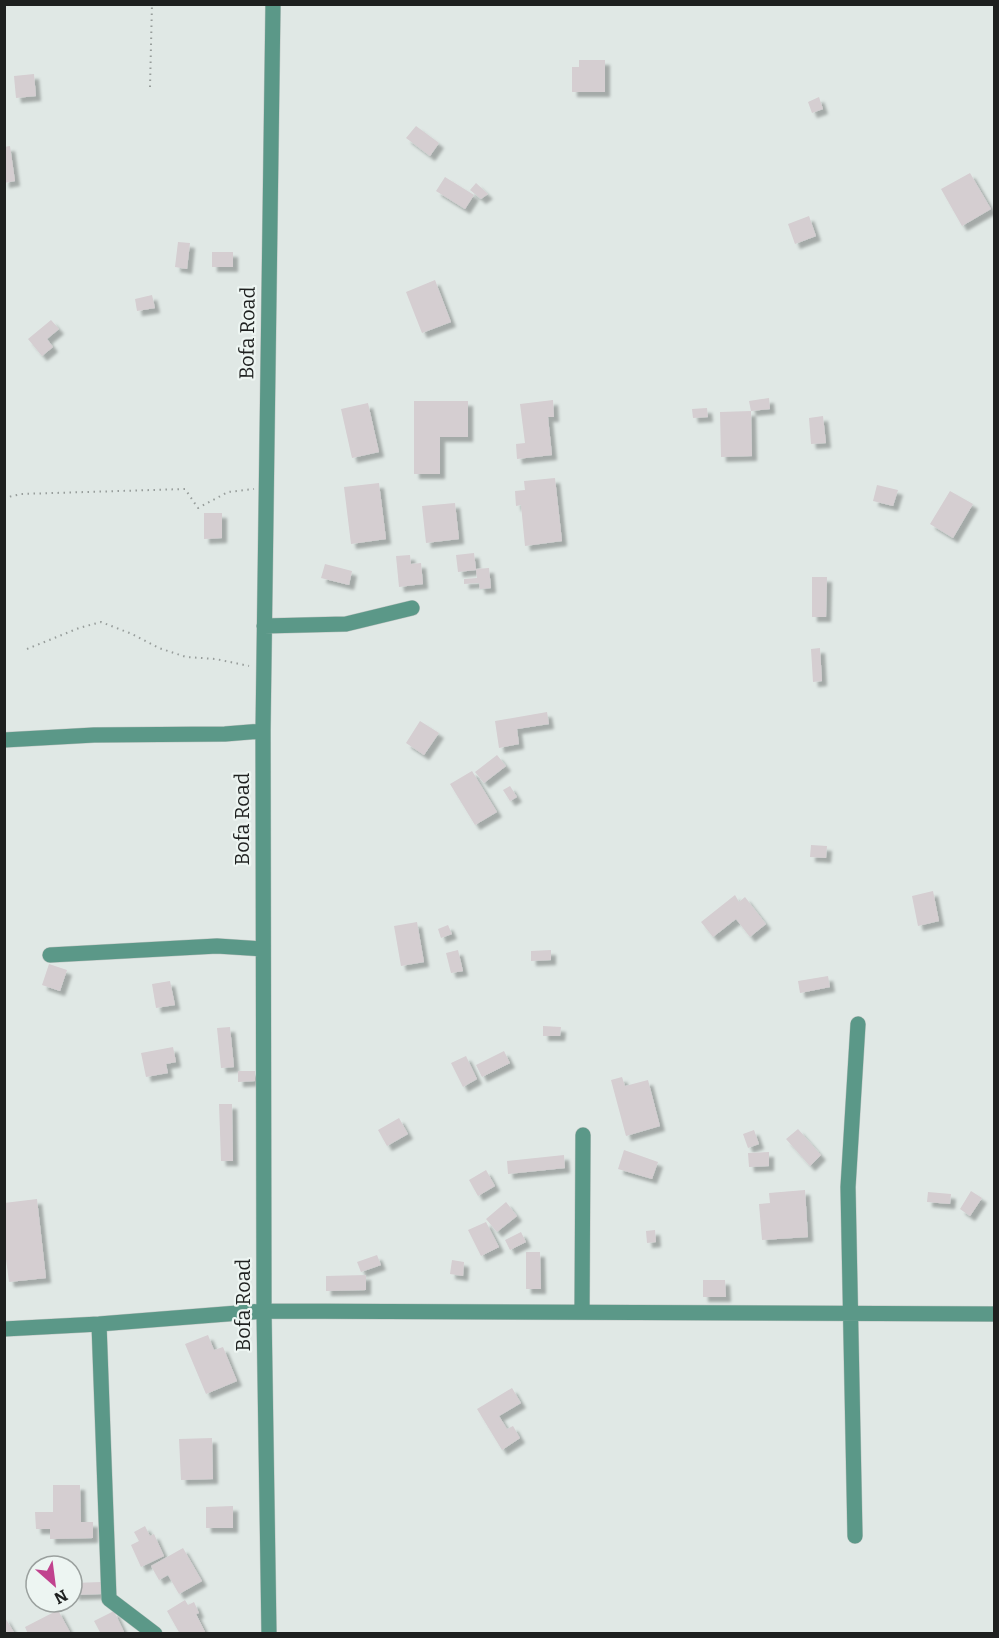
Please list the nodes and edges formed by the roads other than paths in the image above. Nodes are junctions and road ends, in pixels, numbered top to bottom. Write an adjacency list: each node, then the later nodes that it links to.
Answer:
1 (273, 4): 3 (street, Bofa Road)
2 (412, 608): 3 (street)
3 (264, 626): 4 (street, Bofa Road)
4 (263, 731): 5 (street); 6 (street, Bofa Road)
5 (4, 740)
6 (263, 949): 7 (street); 10 (street, Bofa Road)
7 (50, 955)
8 (858, 1024): 12 (street)
9 (583, 1134): 11 (street)
10 (264, 1311): 11 (street); 14 (street); 18 (street, Bofa Road)
11 (582, 1312): 12 (street)
12 (850, 1313): 13 (street); 16 (street)
13 (994, 1314)
14 (99, 1324): 15 (street); 17 (street)
15 (4, 1329)
16 (855, 1536)
17 (155, 1634)
18 (269, 1634)

